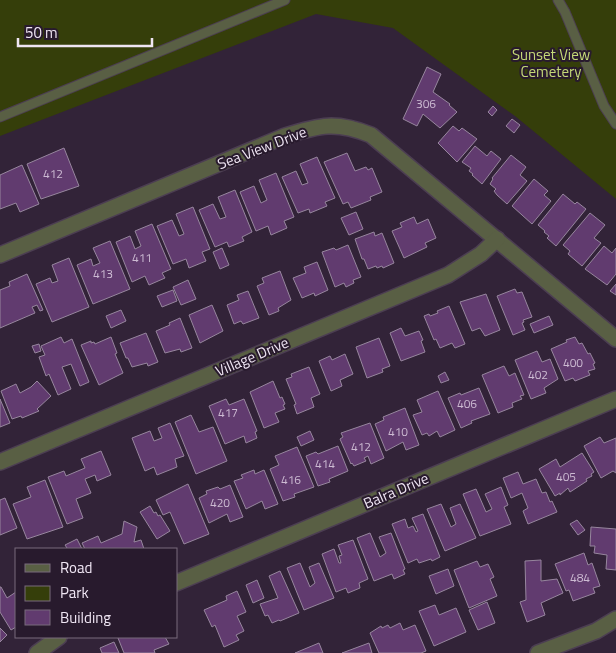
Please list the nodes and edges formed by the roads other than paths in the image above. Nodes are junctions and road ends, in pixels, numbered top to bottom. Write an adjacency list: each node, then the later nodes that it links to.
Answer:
1 (284, 0): 3 (lane)
2 (558, 0): 4 (lane)
3 (0, 117)
4 (616, 124)
5 (497, 239): 6 (street, Sea View Drive); 7 (street, Sea View Drive); 9 (street, Village Drive)
6 (0, 255)
7 (616, 339)
8 (616, 399): 10 (street, Balra Drive)
9 (0, 462)
10 (178, 582)
11 (616, 619): 14 (street)
12 (58, 638): 13 (street)
13 (37, 653)
14 (538, 653)

